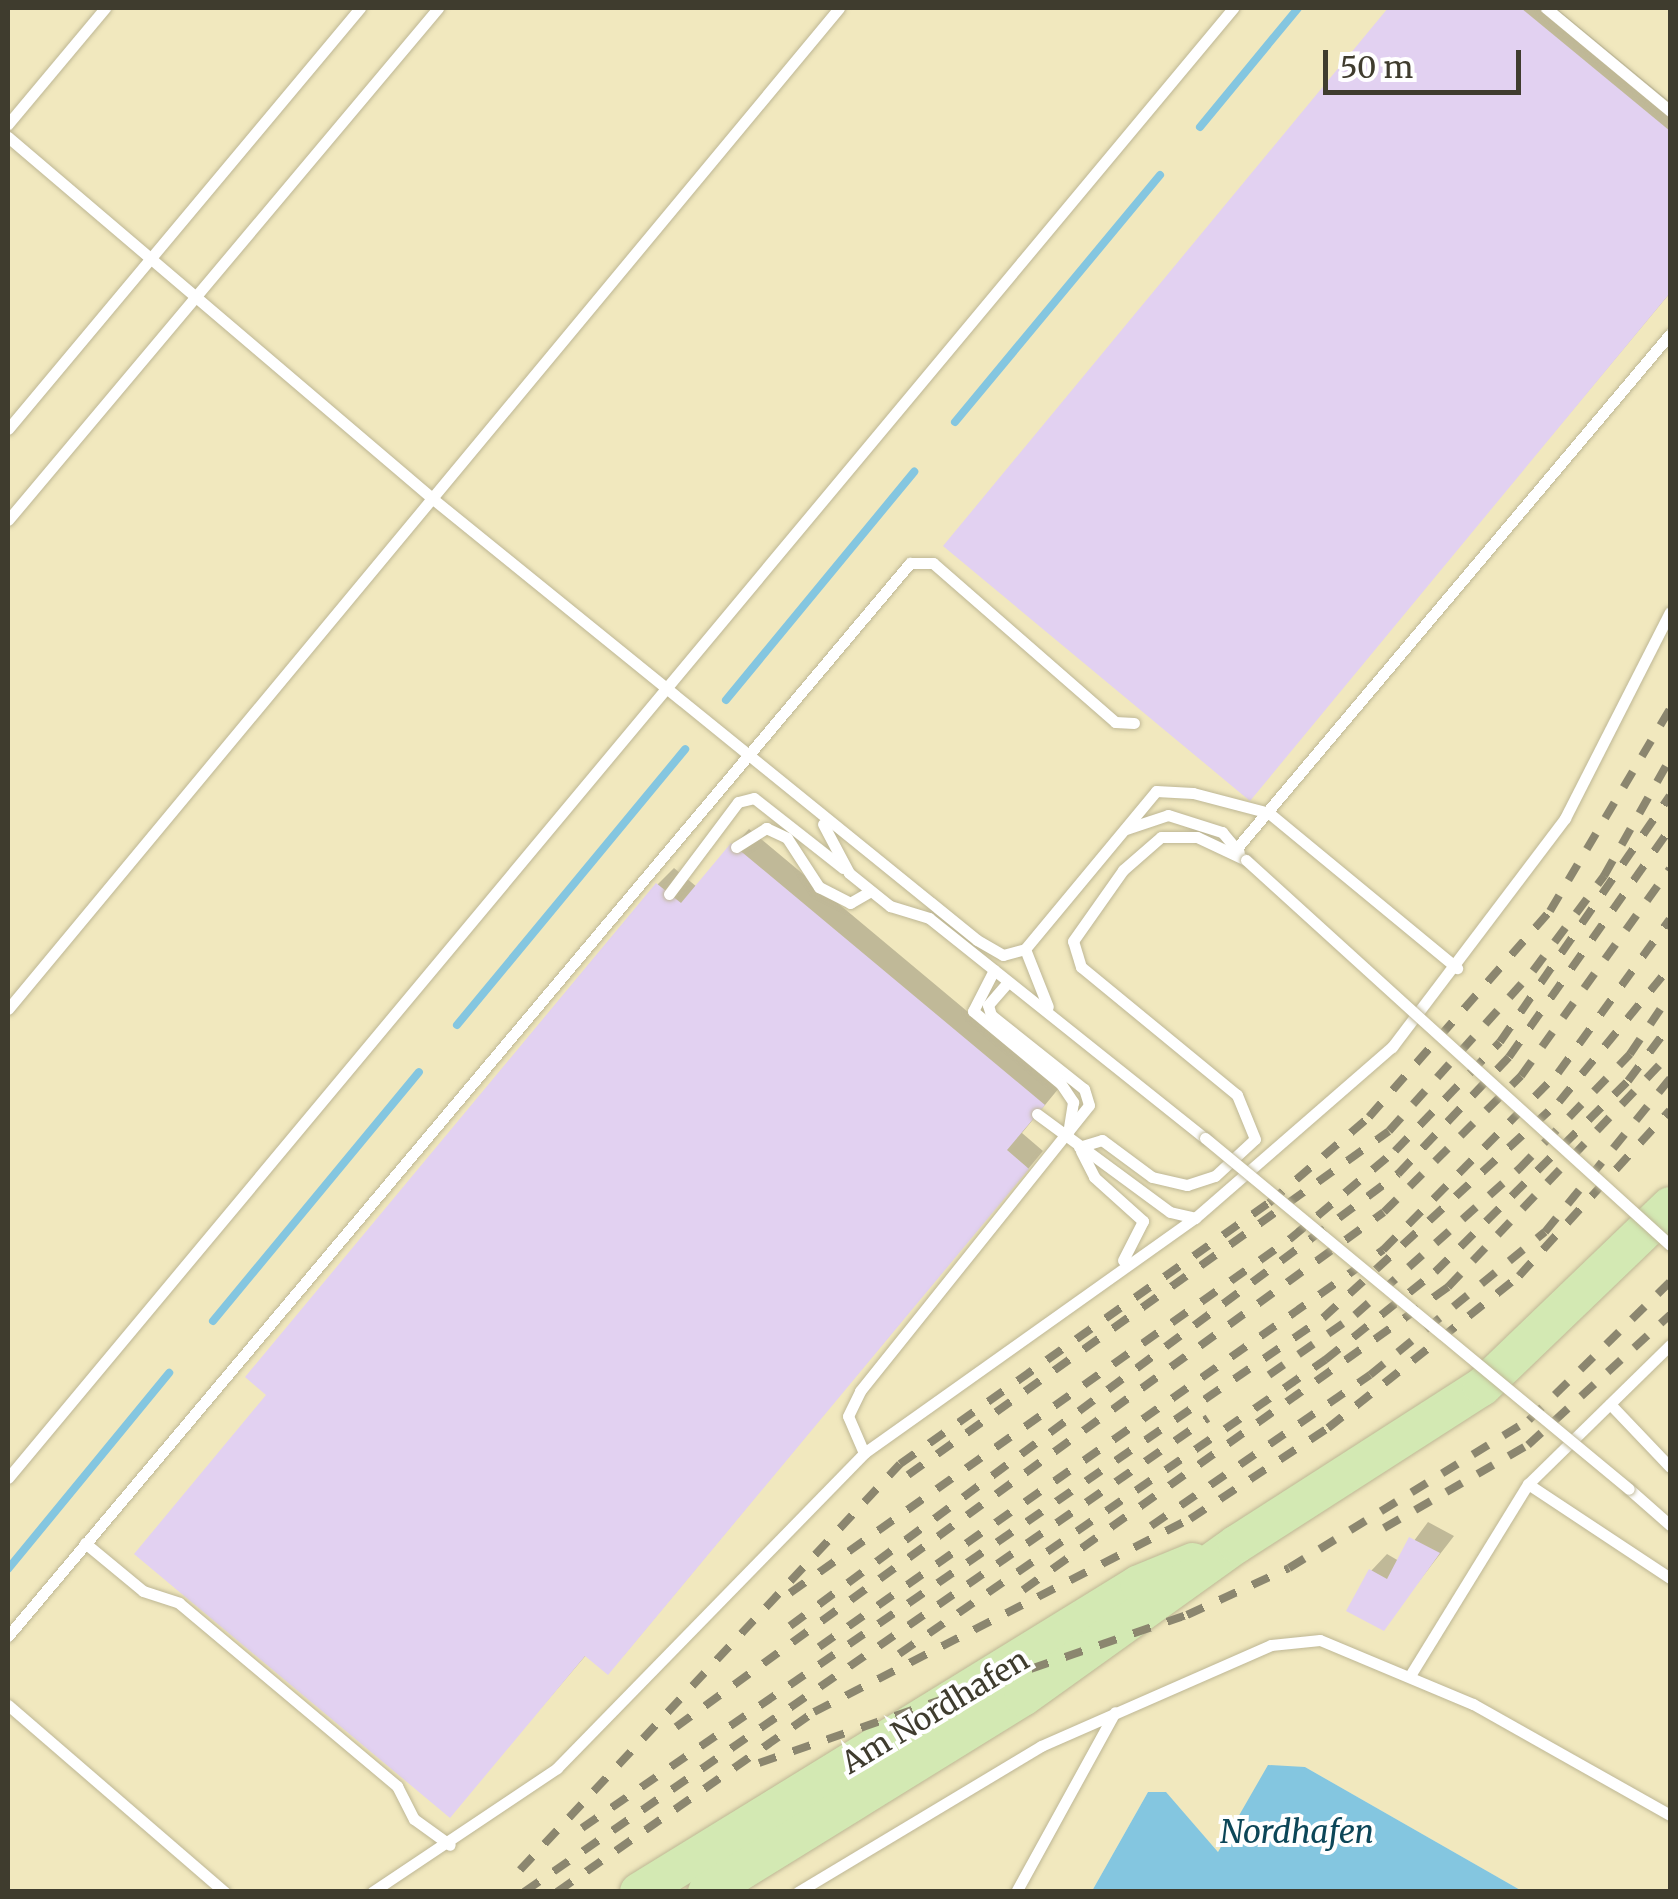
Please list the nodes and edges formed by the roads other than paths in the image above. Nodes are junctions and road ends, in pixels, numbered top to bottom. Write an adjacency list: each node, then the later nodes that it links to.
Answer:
1 (105, 8): 8 (lane)
2 (360, 8): 10 (lane)
3 (438, 8): 11 (lane)
4 (838, 8): 14 (lane)
5 (1233, 8): 17 (lane)
6 (1546, 8): 7 (lane)
7 (1670, 111)
8 (8, 124)
9 (8, 137): 10 (lane)
10 (150, 260): 11 (lane); 13 (lane)
11 (194, 296): 14 (lane); 15 (lane)
12 (1670, 334): 20 (lane)
13 (8, 429)
14 (432, 499): 17 (lane); 33 (lane)
15 (8, 520)
16 (1670, 612): 30 (lane)
17 (662, 687): 19 (lane); 46 (lane)
18 (1134, 723): 19 (lane)
19 (744, 757): 21 (lane); 49 (lane)
20 (1269, 813): 22 (lane); 24 (lane); 30 (lane)
21 (821, 820): 26 (lane); 29 (lane)
22 (1122, 831): 24 (lane); 29 (lane)
23 (736, 848): 27 (lane)
24 (1236, 848): 25 (lane)
25 (1246, 860): 37 (lane); 40 (lane, bridge)
26 (849, 874): 27 (lane); 28 (lane)
27 (871, 891): 31 (lane)
28 (669, 894)
29 (1024, 948): 34 (lane)
30 (1456, 968): 39 (lane)
31 (994, 970): 32 (lane); 36 (lane)
32 (1008, 982): 34 (lane); 36 (lane)
33 (8, 1009)
34 (1054, 1017): 48 (lane, bridge)
35 (1037, 1114): 36 (lane)
36 (1067, 1139): 37 (lane); 44 (lane)
37 (1079, 1147): 39 (lane); 41 (lane)
38 (1670, 1206): 50 (main road, Am Nordhafen)
39 (1195, 1218): 41 (lane)
40 (1670, 1245)
41 (1116, 1269): 44 (lane)
42 (1670, 1345): 43 (lane)
43 (1610, 1404): 45 (lane); 47 (lane)
44 (864, 1453): 57 (lane)
45 (1670, 1467)
46 (8, 1478)
47 (1528, 1484): 51 (lane); 53 (lane)
48 (1670, 1525)
49 (86, 1543): 52 (lane); 57 (lane)
50 (1237, 1544): 60 (main road, Am Nordhafen); 61 (main road, Am Nordhafen)
51 (1670, 1578)
52 (8, 1636)
53 (1411, 1674): 55 (lane); 56 (lane)
54 (8, 1705): 58 (lane)
55 (1115, 1712): 62 (lane); 63 (lane)
56 (1670, 1815)
57 (450, 1845): 59 (lane)
58 (225, 1892)
59 (372, 1892)
60 (639, 1892)
61 (707, 1892)
62 (798, 1892)
63 (1016, 1892)

